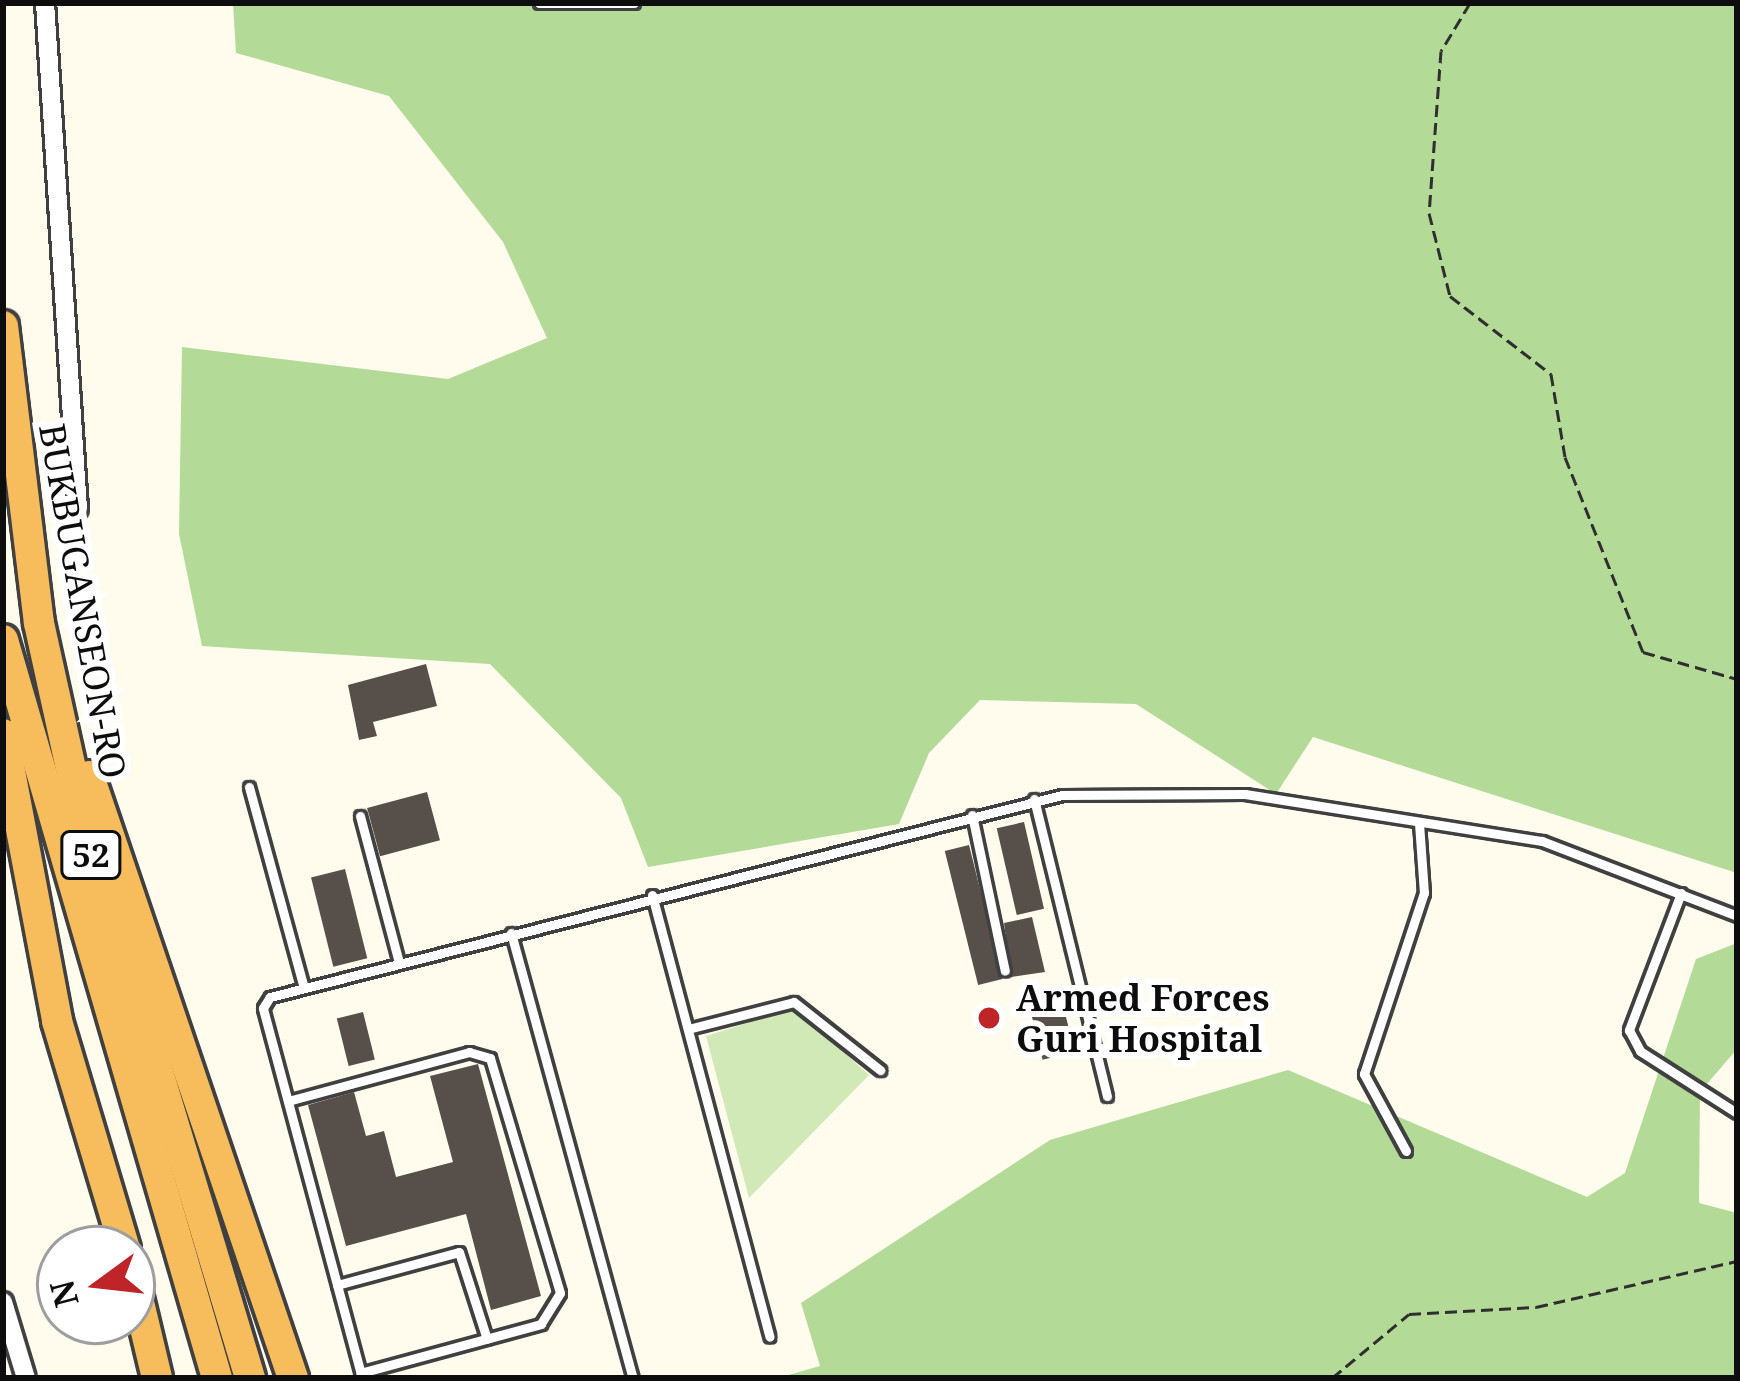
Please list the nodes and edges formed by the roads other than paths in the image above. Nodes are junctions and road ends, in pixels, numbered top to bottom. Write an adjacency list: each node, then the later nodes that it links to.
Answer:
1 (45, 3): 5 (street)
2 (538, 3): 3 (lane)
3 (634, 3)
4 (3, 326): 6 (highway, BUKBUGANSEON-RO / 52)
5 (78, 509)
6 (39, 623): 37 (highway, BUKBUGANSEON-RO / 52); 38 (highway)
7 (3, 640): 36 (highway, BUKBUGANSEON-RO / 52)
8 (3, 734): 27 (highway)
9 (249, 787): 20 (lane)
10 (1034, 799): 11 (lane); 13 (lane); 23 (lane)
11 (972, 814): 15 (lane); 19 (lane)
12 (361, 816): 18 (lane)
13 (1419, 823): 14 (lane); 26 (lane)
14 (1682, 892): 16 (lane); 25 (lane)
15 (652, 896): 17 (lane); 21 (lane)
16 (1737, 916)
17 (511, 933): 18 (lane); 39 (lane)
18 (399, 963): 20 (lane)
19 (1005, 971)
20 (304, 988): 24 (lane)
21 (688, 1029): 22 (lane); 30 (lane)
22 (880, 1070)
23 (1107, 1096)
24 (288, 1101): 28 (lane); 31 (lane)
25 (1737, 1113)
26 (1406, 1151)
27 (118, 1225)
28 (337, 1285): 31 (lane); 33 (lane)
29 (3, 1302): 34 (street)
30 (770, 1337)
31 (487, 1339): 33 (lane)
32 (149, 1345): 35 (highway)
33 (362, 1375)
34 (26, 1378)
35 (157, 1378)
36 (217, 1378)
37 (250, 1378)
38 (293, 1378)
39 (633, 1378)

